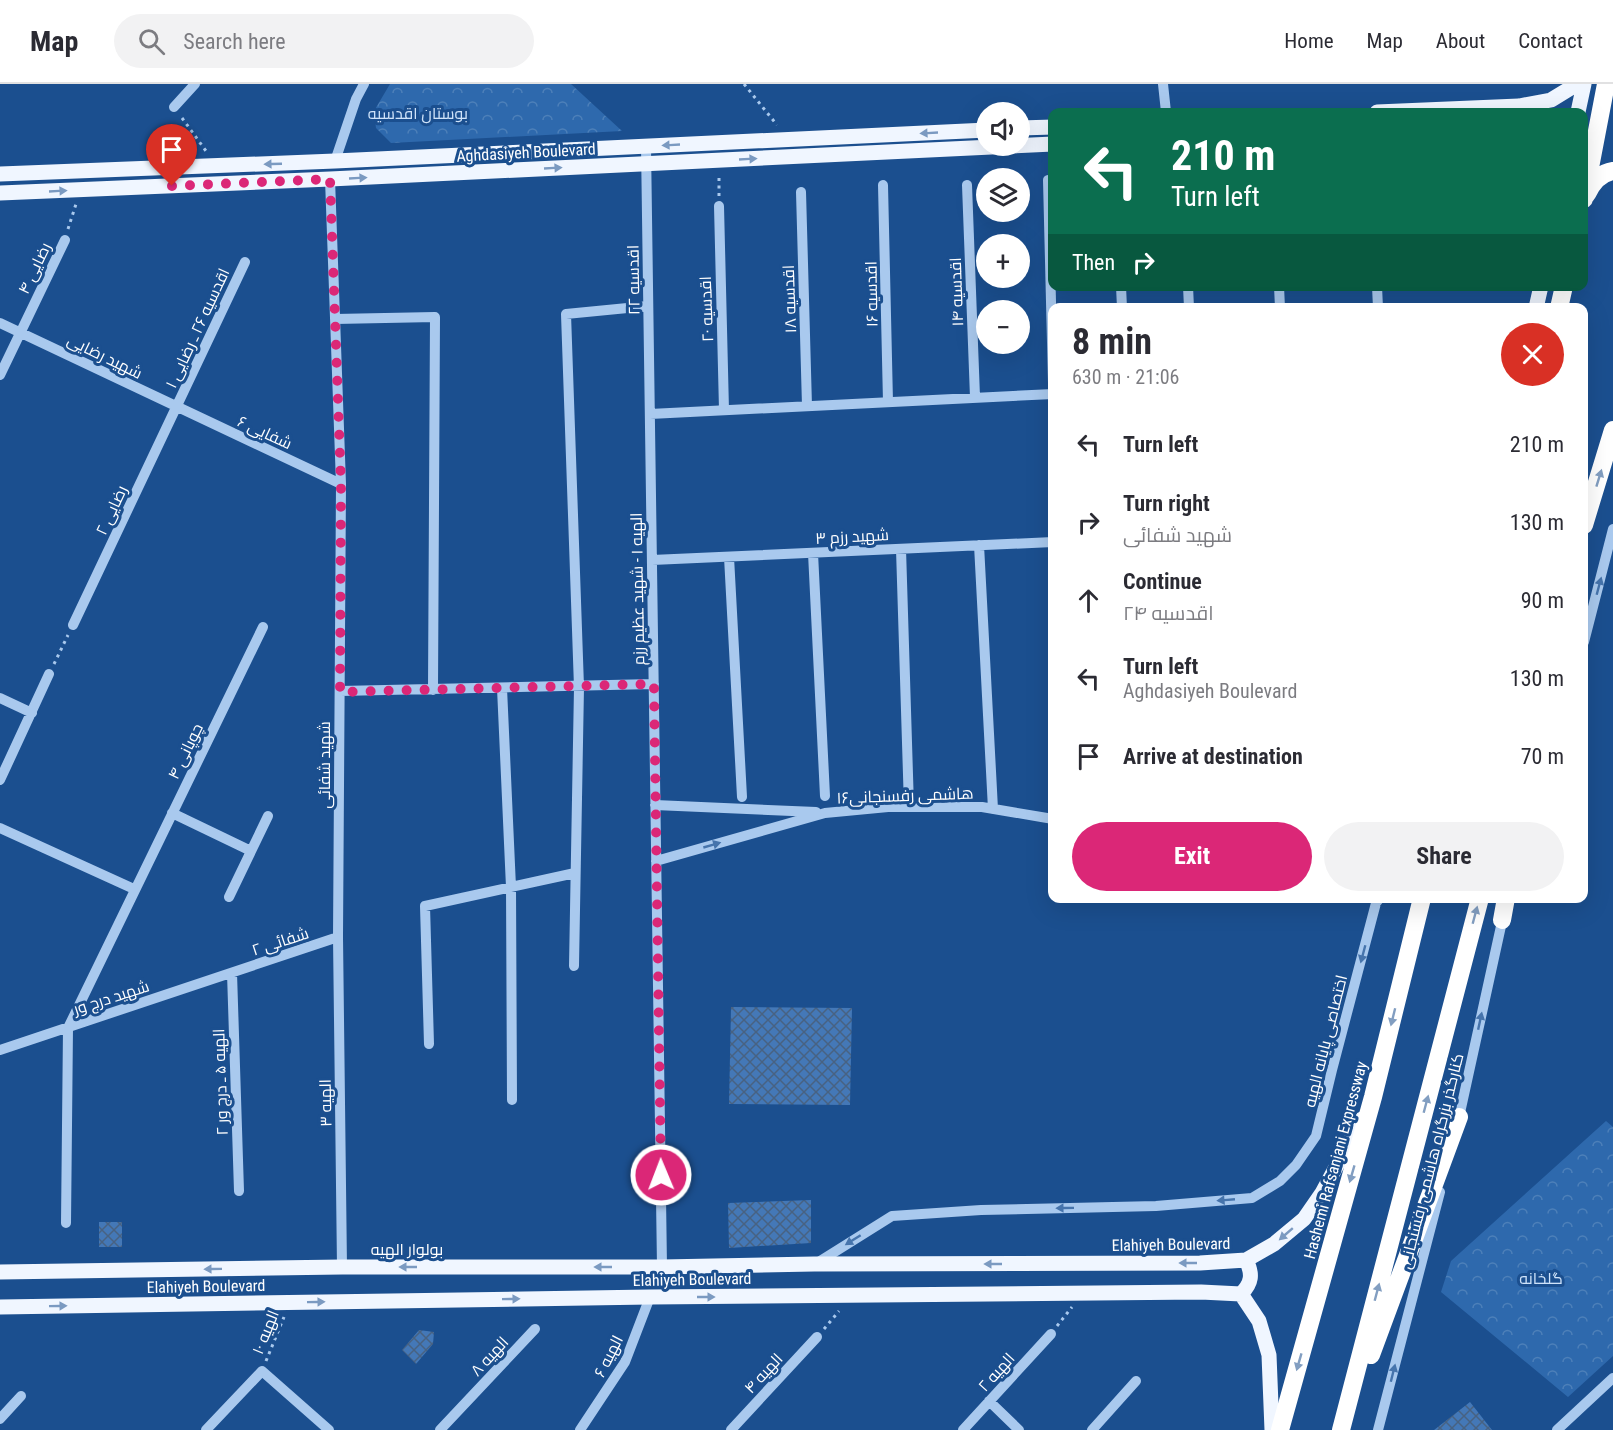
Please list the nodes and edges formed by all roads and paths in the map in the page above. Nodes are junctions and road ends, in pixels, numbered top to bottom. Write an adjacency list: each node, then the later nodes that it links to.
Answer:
1 (195, 84): 8 (street)
2 (364, 84): 20 (street)
3 (744, 84): 16 (path)
4 (1164, 84): 9 (street)
5 (1577, 84): 10 (main road)
6 (1584, 84): 11 (main road)
7 (1606, 85): 12 (highway); 25 (highway)
8 (174, 106): 22 (path)
9 (1166, 108)
10 (1472, 108)
11 (1579, 108)
12 (1613, 110)
13 (1048, 127): 14 (main road)
14 (1030, 128)
15 (976, 130): 16 (main road, Aghdasiyeh Boulevard, one-way to 16)
16 (789, 139): 18 (main road, Aghdasiyeh Boulevard, one-way to 18)
17 (1048, 144): 19 (main road, Aghdasiyeh Boulevard, one-way to 17)
18 (646, 146): 20 (main road, Aghdasiyeh Boulevard); 21 (street, اقدسیه ۲۲)
19 (719, 160): 21 (main road, Aghdasiyeh Boulevard); 33 (path)
20 (335, 161): 22 (main road, Aghdasiyeh Boulevard, one-way to 22)
21 (646, 164): 26 (main road, Aghdasiyeh Boulevard, one-way to 21); 36 (street, اقدسیه ۲۲)
22 (216, 166): 24 (main road, Aghdasiyeh Boulevard)
23 (1613, 171): 30 (highway)
24 (0, 174)
25 (1588, 178)
26 (330, 179): 29 (main road, Aghdasiyeh Boulevard); 37 (street, شهید شفائی)
27 (883, 185): 43 (street, اقدسیه ۱۶)
28 (967, 185): 42 (street, اقدسیه ۱۴)
29 (81, 190): 32 (main road, Aghdasiyeh Boulevard, one-way to 29); 34 (path)
30 (1588, 191)
31 (801, 192): 44 (street, اقدسیه ۱۸)
32 (0, 193)
33 (718, 206): 46 (street, اقدسیه ۲۰)
34 (65, 240): 39 (street, رضایی ۴)
35 (246, 262): 45 (street, اقدسیه ۲۶ ـ رضایی ۱)
36 (648, 306): 47 (street, اقدسیه ۲۲); 64 (street)
37 (335, 320): 49 (street, شهید شفائی); 66 (street)
38 (0, 322): 39 (street, شهید رضایی)
39 (20, 332): 40 (street, رضایی ۴); 45 (street, شهید رضایی)
40 (0, 375)
41 (1048, 394): 42 (street)
42 (975, 397): 43 (street)
43 (888, 402): 44 (street)
44 (807, 406): 46 (street)
45 (176, 407): 49 (street, شفایی ۶); 59 (street, رضایی ۲)
46 (724, 410): 47 (street)
47 (650, 414): 58 (street, الهیه ۱ - شهید عظیم رزم)
48 (1613, 430): 50 (highway, one-way to 48)
49 (341, 484): 67 (street, شهید شفائی)
50 (1588, 512)
51 (1613, 529): 56 (street)
52 (1048, 542): 53 (street, شهید رزم ۳)
53 (979, 545): 54 (street, شهید رزم ۳); 75 (street)
54 (901, 549): 55 (street, شهید رزم ۳); 74 (street)
55 (813, 553): 57 (street, شهید رزم ۳); 71 (street)
56 (1610, 553): 61 (street, one-way to 56)
57 (729, 557): 58 (street, شهید رزم ۳); 72 (street)
58 (652, 560): 63 (street, الهیه ۱ - شهید عظیم رزم)
59 (73, 625): 62 (path)
60 (263, 627): 76 (street, چوپانی ۴)
61 (1588, 628)
62 (50, 674): 69 (street)
63 (654, 684): 64 (street); 73 (street, الهیه ۱ - شهید عظیم رزم)
64 (579, 687): 65 (street); 83 (street)
65 (502, 688): 66 (street); 84 (street)
66 (433, 690): 67 (street)
67 (340, 692): 92 (street, شهید شفائی)
68 (0, 698): 69 (street)
69 (32, 713): 70 (street)
70 (0, 780)
71 (825, 796)
72 (742, 797)
73 (655, 806): 77 (street); 82 (street, الهیه ۱ - شهید عظیم رزم)
74 (909, 807): 75 (street, هاشمی رفسنجانی۱۶); 77 (street, هاشمی رفسنجانی۱۶)
75 (993, 809): 79 (street, هاشمی رفسنجانی۱۶)
76 (172, 813): 81 (street); 85 (street, چوپانی ۴)
77 (825, 813): 82 (street, هاشمی رفسنجانی۱۶, one-way to 77)
78 (268, 816): 81 (street)
79 (1048, 818)
80 (0, 828): 85 (street)
81 (251, 850): 86 (street)
82 (656, 861): 105 (street, الهیه ۱ - شهید عظیم رزم)
83 (575, 873): 84 (street); 93 (street)
84 (511, 887): 96 (street); 99 (street)
85 (134, 889): 95 (street, چوپانی ۴)
86 (229, 897)
87 (1376, 903): 104 (street, اختصاصی پایانه الهیه, one-way to 104)
88 (1421, 903): 98 (highway, Hashemi Rafsanjani Expressway, one-way to 98)
89 (1479, 903): 133 (highway, one-way to 89)
90 (1507, 903): 91 (highway)
91 (1502, 920): 100 (street, کنارگذر بزرگراه هاشمی رفسنجانی, one-way to 91)
92 (338, 937): 94 (street, شفائی ۲); 106 (street, الهیه ۳)
93 (574, 966)
94 (232, 973): 95 (street, شهید درج ور); 101 (street, الهیه ۵ ـ درج ور ۲)
95 (68, 1028): 97 (street, شهید درج ور); 102 (street)
96 (429, 1044)
97 (0, 1050)
98 (1373, 1097): 103 (main road, Elahiyeh Boulevard, one-way to 103); 132 (highway, Hashemi Rafsanjani Expressway, one-way to 132)
99 (512, 1100)
100 (1459, 1117): 133 (highway); 134 (street, کنارگذر بزرگراه هاشمی رفسنجانی, one-way to 100)
101 (239, 1191)
102 (66, 1223)
103 (1246, 1260): 104 (main road, Elahiyeh Boulevard, one-way to 104); 109 (main road)
104 (814, 1264): 105 (main road, بولوار الهیه)
105 (662, 1267): 106 (main road, بولوار الهیه, one-way to 106)
106 (342, 1268): 107 (main road, بولوار الهیه, one-way to 107)
107 (0, 1272)
108 (1083, 1294): 109 (main road, Elahiyeh Boulevard); 110 (main road, Elahiyeh Boulevard); 115 (path)
109 (1241, 1294): 131 (main road)
110 (851, 1296): 111 (main road, Elahiyeh Boulevard, one-way to 110); 116 (path)
111 (650, 1297): 112 (main road, Elahiyeh Boulevard, one-way to 111); 123 (street, الهیه ۶)
112 (290, 1303): 113 (main road, Elahiyeh Boulevard, one-way to 112); 117 (path, الهیه ۱۰)
113 (0, 1307)
114 (535, 1329): 126 (street, الهیه ۸)
115 (1051, 1334): 121 (street, الهیه ۲)
116 (817, 1337): 127 (street, الهیه ۴)
117 (262, 1371): 124 (street); 125 (street)
118 (1613, 1378): 135 (street)
119 (1136, 1381): 130 (street)
120 (21, 1396): 122 (street)
121 (989, 1401): 128 (street, الهیه ۲); 129 (street)
122 (0, 1419)
123 (583, 1427)
124 (206, 1430)
125 (329, 1430)
126 (440, 1430)
127 (731, 1430)
128 (963, 1430)
129 (1019, 1430)
130 (1092, 1430)
131 (1272, 1430)
132 (1280, 1430)
133 (1342, 1430)
134 (1378, 1430)
135 (1557, 1430)

